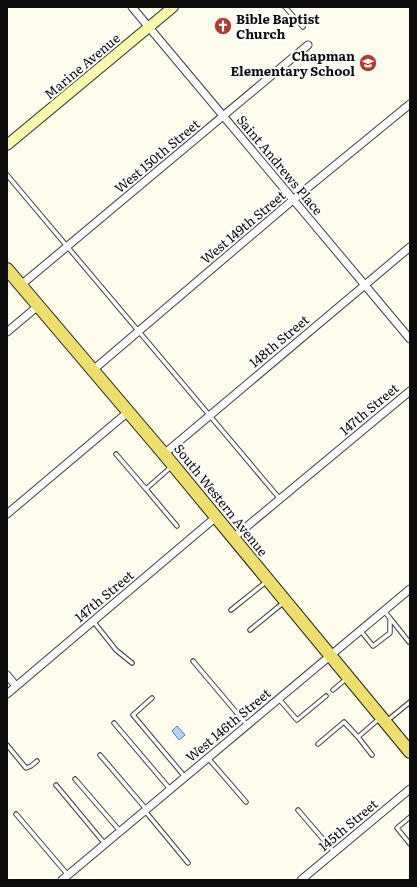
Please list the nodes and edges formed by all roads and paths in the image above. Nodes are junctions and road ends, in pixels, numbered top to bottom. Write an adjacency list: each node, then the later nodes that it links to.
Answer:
1 (132, 7): 4 (street, Saint Andrews Place)
2 (173, 7): 4 (main road, Marine Avenue)
3 (285, 7): 5 (lane)
4 (149, 27): 8 (street, Saint Andrews Place); 9 (main road, Marine Avenue)
5 (303, 27)
6 (308, 45): 8 (street, West 150th Street)
7 (410, 104): 11 (street, West 149th Street)
8 (223, 116): 11 (street, Saint Andrews Place); 12 (street, West 150th Street)
9 (7, 145)
10 (7, 175): 12 (lane)
11 (294, 199): 16 (street, Saint Andrews Place); 19 (street, West 149th Street)
12 (66, 247): 15 (street, West 150th Street); 19 (lane)
13 (410, 247): 16 (street, 148th Street)
14 (7, 269): 15 (main road, South Western Avenue)
15 (21, 285): 17 (main road, South Western Avenue)
16 (364, 285): 20 (street, Saint Andrews Place); 24 (street, 148th Street)
17 (38, 306): 18 (street); 21 (main road, South Western Avenue)
18 (7, 332)
19 (138, 332): 21 (street, West 149th Street); 24 (lane)
20 (410, 339)
21 (93, 370): 23 (main road, South Western Avenue)
22 (410, 391): 29 (street, 147th Street)
23 (128, 412): 26 (main road, South Western Avenue); 30 (street)
24 (210, 415): 26 (street, 148th Street); 29 (lane)
25 (116, 454): 28 (lane)
26 (164, 454): 27 (main road, South Western Avenue)
27 (174, 465): 28 (lane); 31 (main road, South Western Avenue)
28 (146, 489): 32 (lane)
29 (280, 499): 33 (street, 147th Street)
30 (7, 514)
31 (216, 517): 33 (main road, South Western Avenue); 40 (street, 147th Street)
32 (177, 526)
33 (233, 538): 34 (main road, South Western Avenue)
34 (268, 580): 36 (main road, South Western Avenue); 37 (lane)
35 (410, 589): 38 (street, West 146th Street)
36 (285, 600): 41 (lane); 44 (main road, South Western Avenue)
37 (231, 610)
38 (384, 611): 39 (lane); 42 (street, West 146th Street)
39 (390, 618): 42 (lane); 43 (lane)
40 (93, 621): 46 (lane); 49 (street, 147th Street)
41 (250, 630)
42 (360, 630): 44 (street, West 146th Street)
43 (409, 642)
44 (330, 655): 48 (main road, South Western Avenue); 54 (street, West 146th Street)
45 (193, 661): 58 (lane)
46 (132, 663)
47 (7, 675): 49 (street)
48 (348, 677): 50 (lane); 56 (main road, South Western Avenue)
49 (16, 686): 51 (street, 147th Street)
50 (334, 690)
51 (7, 694)
52 (326, 696): 54 (lane)
53 (152, 698): 67 (lane)
54 (279, 698): 58 (street, West 146th Street)
55 (410, 702): 56 (lane)
56 (383, 720): 59 (lane); 62 (main road, South Western Avenue)
57 (114, 723): 70 (lane)
58 (247, 725): 65 (street, West 146th Street)
59 (358, 737): 60 (lane); 64 (lane)
60 (318, 744)
61 (7, 745): 66 (lane)
62 (410, 752)
63 (100, 755): 73 (lane)
64 (372, 755)
65 (208, 758): 67 (street, West 146th Street); 72 (lane)
66 (37, 761)
67 (185, 777): 70 (street, West 146th Street)
68 (75, 779): 77 (lane)
69 (56, 785): 78 (lane)
70 (170, 789): 73 (street, West 146th Street)
71 (410, 789): 80 (street, 145th Street)
72 (246, 802)
73 (146, 810): 77 (street, West 146th Street); 81 (lane)
74 (298, 810): 80 (lane)
75 (16, 814): 82 (lane)
76 (410, 816): 79 (lane)
77 (120, 832): 78 (street, West 146th Street)
78 (105, 844): 82 (street, West 146th Street)
79 (410, 844)
80 (334, 852): 83 (street, 145th Street)
81 (188, 863)
82 (65, 878)
83 (301, 880)

